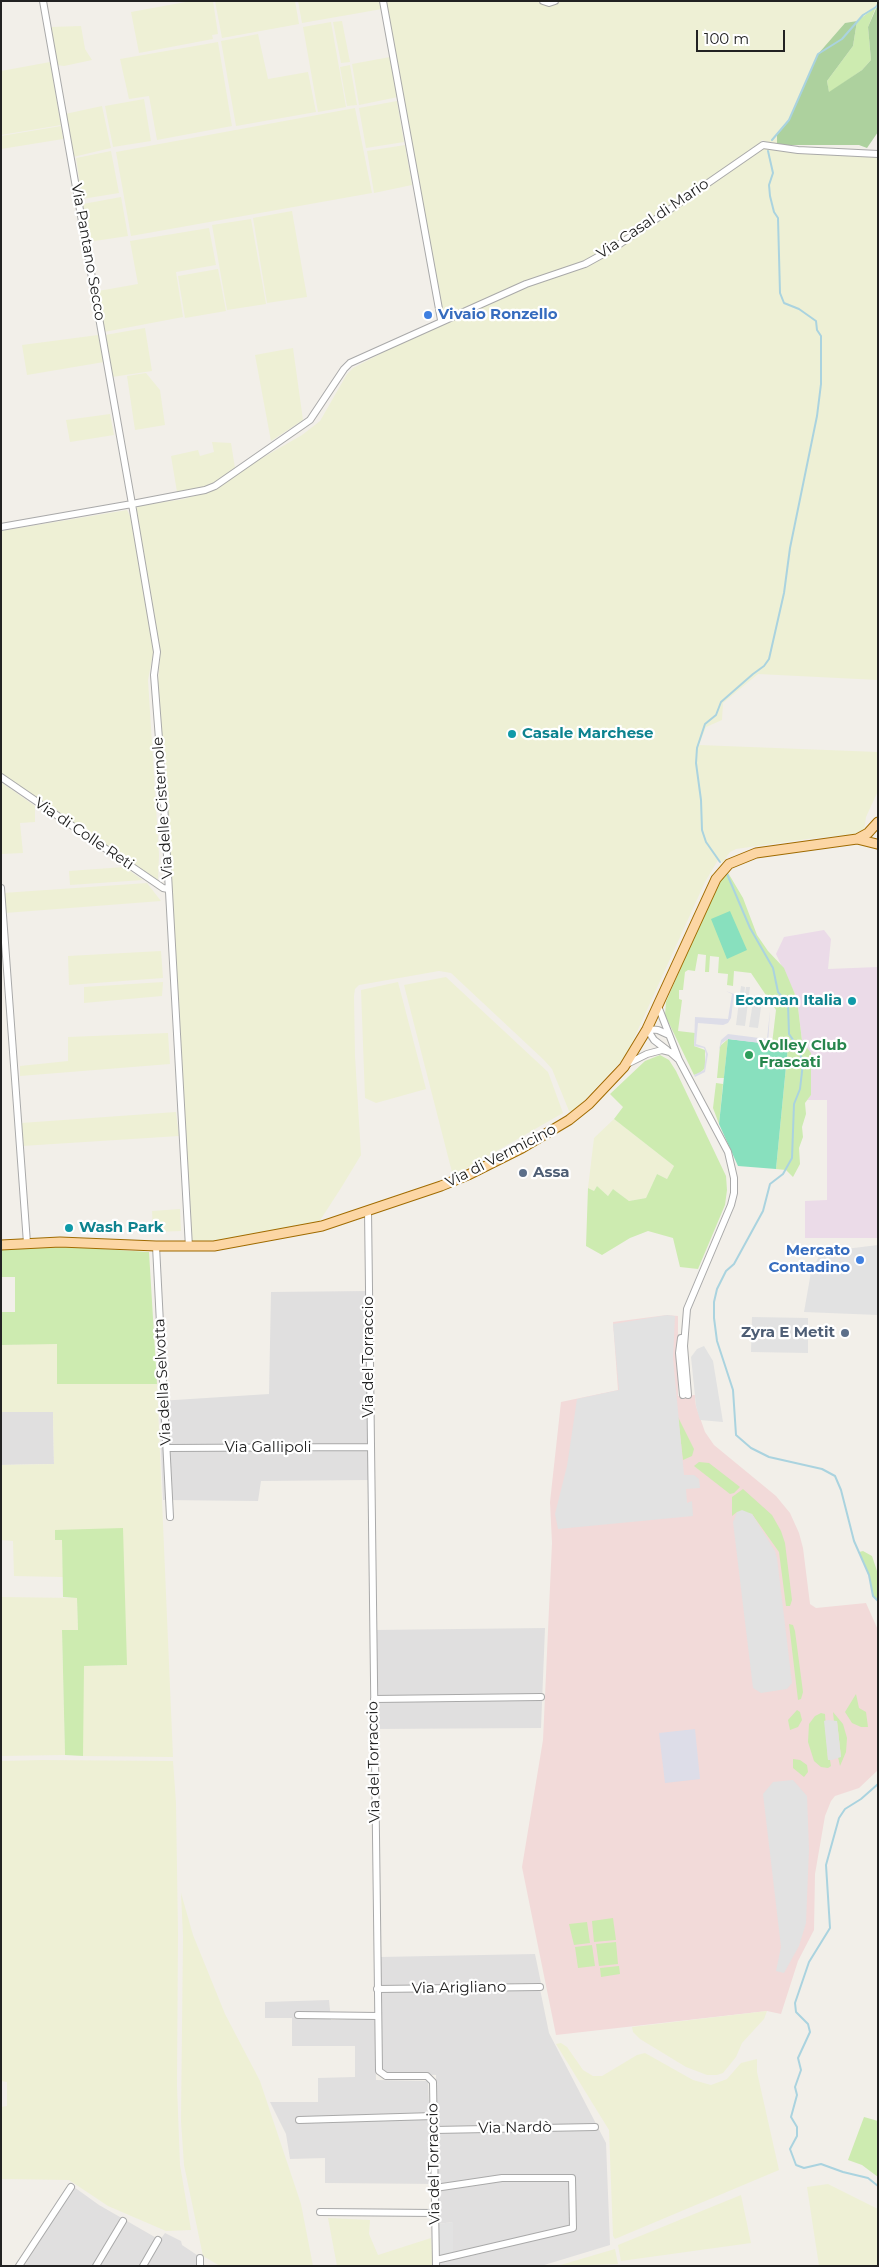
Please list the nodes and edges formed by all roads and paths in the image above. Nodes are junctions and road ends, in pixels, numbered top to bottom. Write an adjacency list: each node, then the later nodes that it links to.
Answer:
1 (43, 1): 7 (street, Via Pantano Secco)
2 (383, 1): 6 (street)
3 (543, 1): 4 (street)
4 (555, 1)
5 (878, 154): 6 (street, Via Casal di Mario)
6 (441, 320): 7 (street, Via Casal di Mario)
7 (132, 504): 8 (street); 14 (street, Via delle Cisternole)
8 (1, 528)
9 (1, 777): 14 (street, Via di Colle Reti)
10 (878, 822): 11 (main road, Via di Vermicino); 12 (main road)
11 (857, 838): 12 (main road, Via di Vermicino); 15 (main road, Via di Vermicino)
12 (877, 845)
13 (1, 888): 22 (street)
14 (168, 889): 25 (street, Via delle Cisternole)
15 (658, 1006): 16 (main road, Via di Vermicino); 17 (street)
16 (647, 1029): 17 (street); 18 (street); 20 (main road, Via di Vermicino)
17 (669, 1035): 19 (street)
18 (670, 1052): 19 (street); 20 (street)
19 (679, 1060): 26 (street)
20 (626, 1065): 21 (main road, Via di Vermicino)
21 (368, 1210): 25 (main road, Via di Vermicino); 27 (street, Via del Torraccio)
22 (27, 1243): 23 (main road, Via di Vermicino); 24 (main road, Via di Vermicino)
23 (1, 1245)
24 (156, 1246): 25 (main road, Via di Vermicino); 28 (street, Via della Selvotta)
25 (189, 1247)
26 (686, 1395)
27 (370, 1447): 28 (street, Via Gallipoli); 31 (street, Via del Torraccio)
28 (167, 1448): 29 (street, Via della Selvotta)
29 (170, 1517)
30 (540, 1697): 31 (street)
31 (374, 1699): 33 (street, Via del Torraccio)
32 (540, 1986): 33 (street, Via Arigliano)
33 (377, 1989): 35 (street, Via del Torraccio)
34 (298, 2015): 35 (street)
35 (378, 2016): 36 (street, Via del Torraccio)
36 (434, 2116): 37 (street); 39 (street, Via del Torraccio)
37 (299, 2120)
38 (595, 2127): 39 (street, Via Nardò)
39 (434, 2130): 41 (street, Via del Torraccio)
40 (71, 2187): 48 (street)
41 (435, 2188): 43 (street, Via del Torraccio); 47 (street)
42 (320, 2212): 43 (street)
43 (435, 2213): 47 (street, Via del Torraccio)
44 (123, 2221): 49 (street)
45 (158, 2240): 50 (street)
46 (200, 2258): 51 (street)
47 (436, 2263)
48 (19, 2266)
49 (96, 2266)
50 (143, 2266)
51 (200, 2266)

